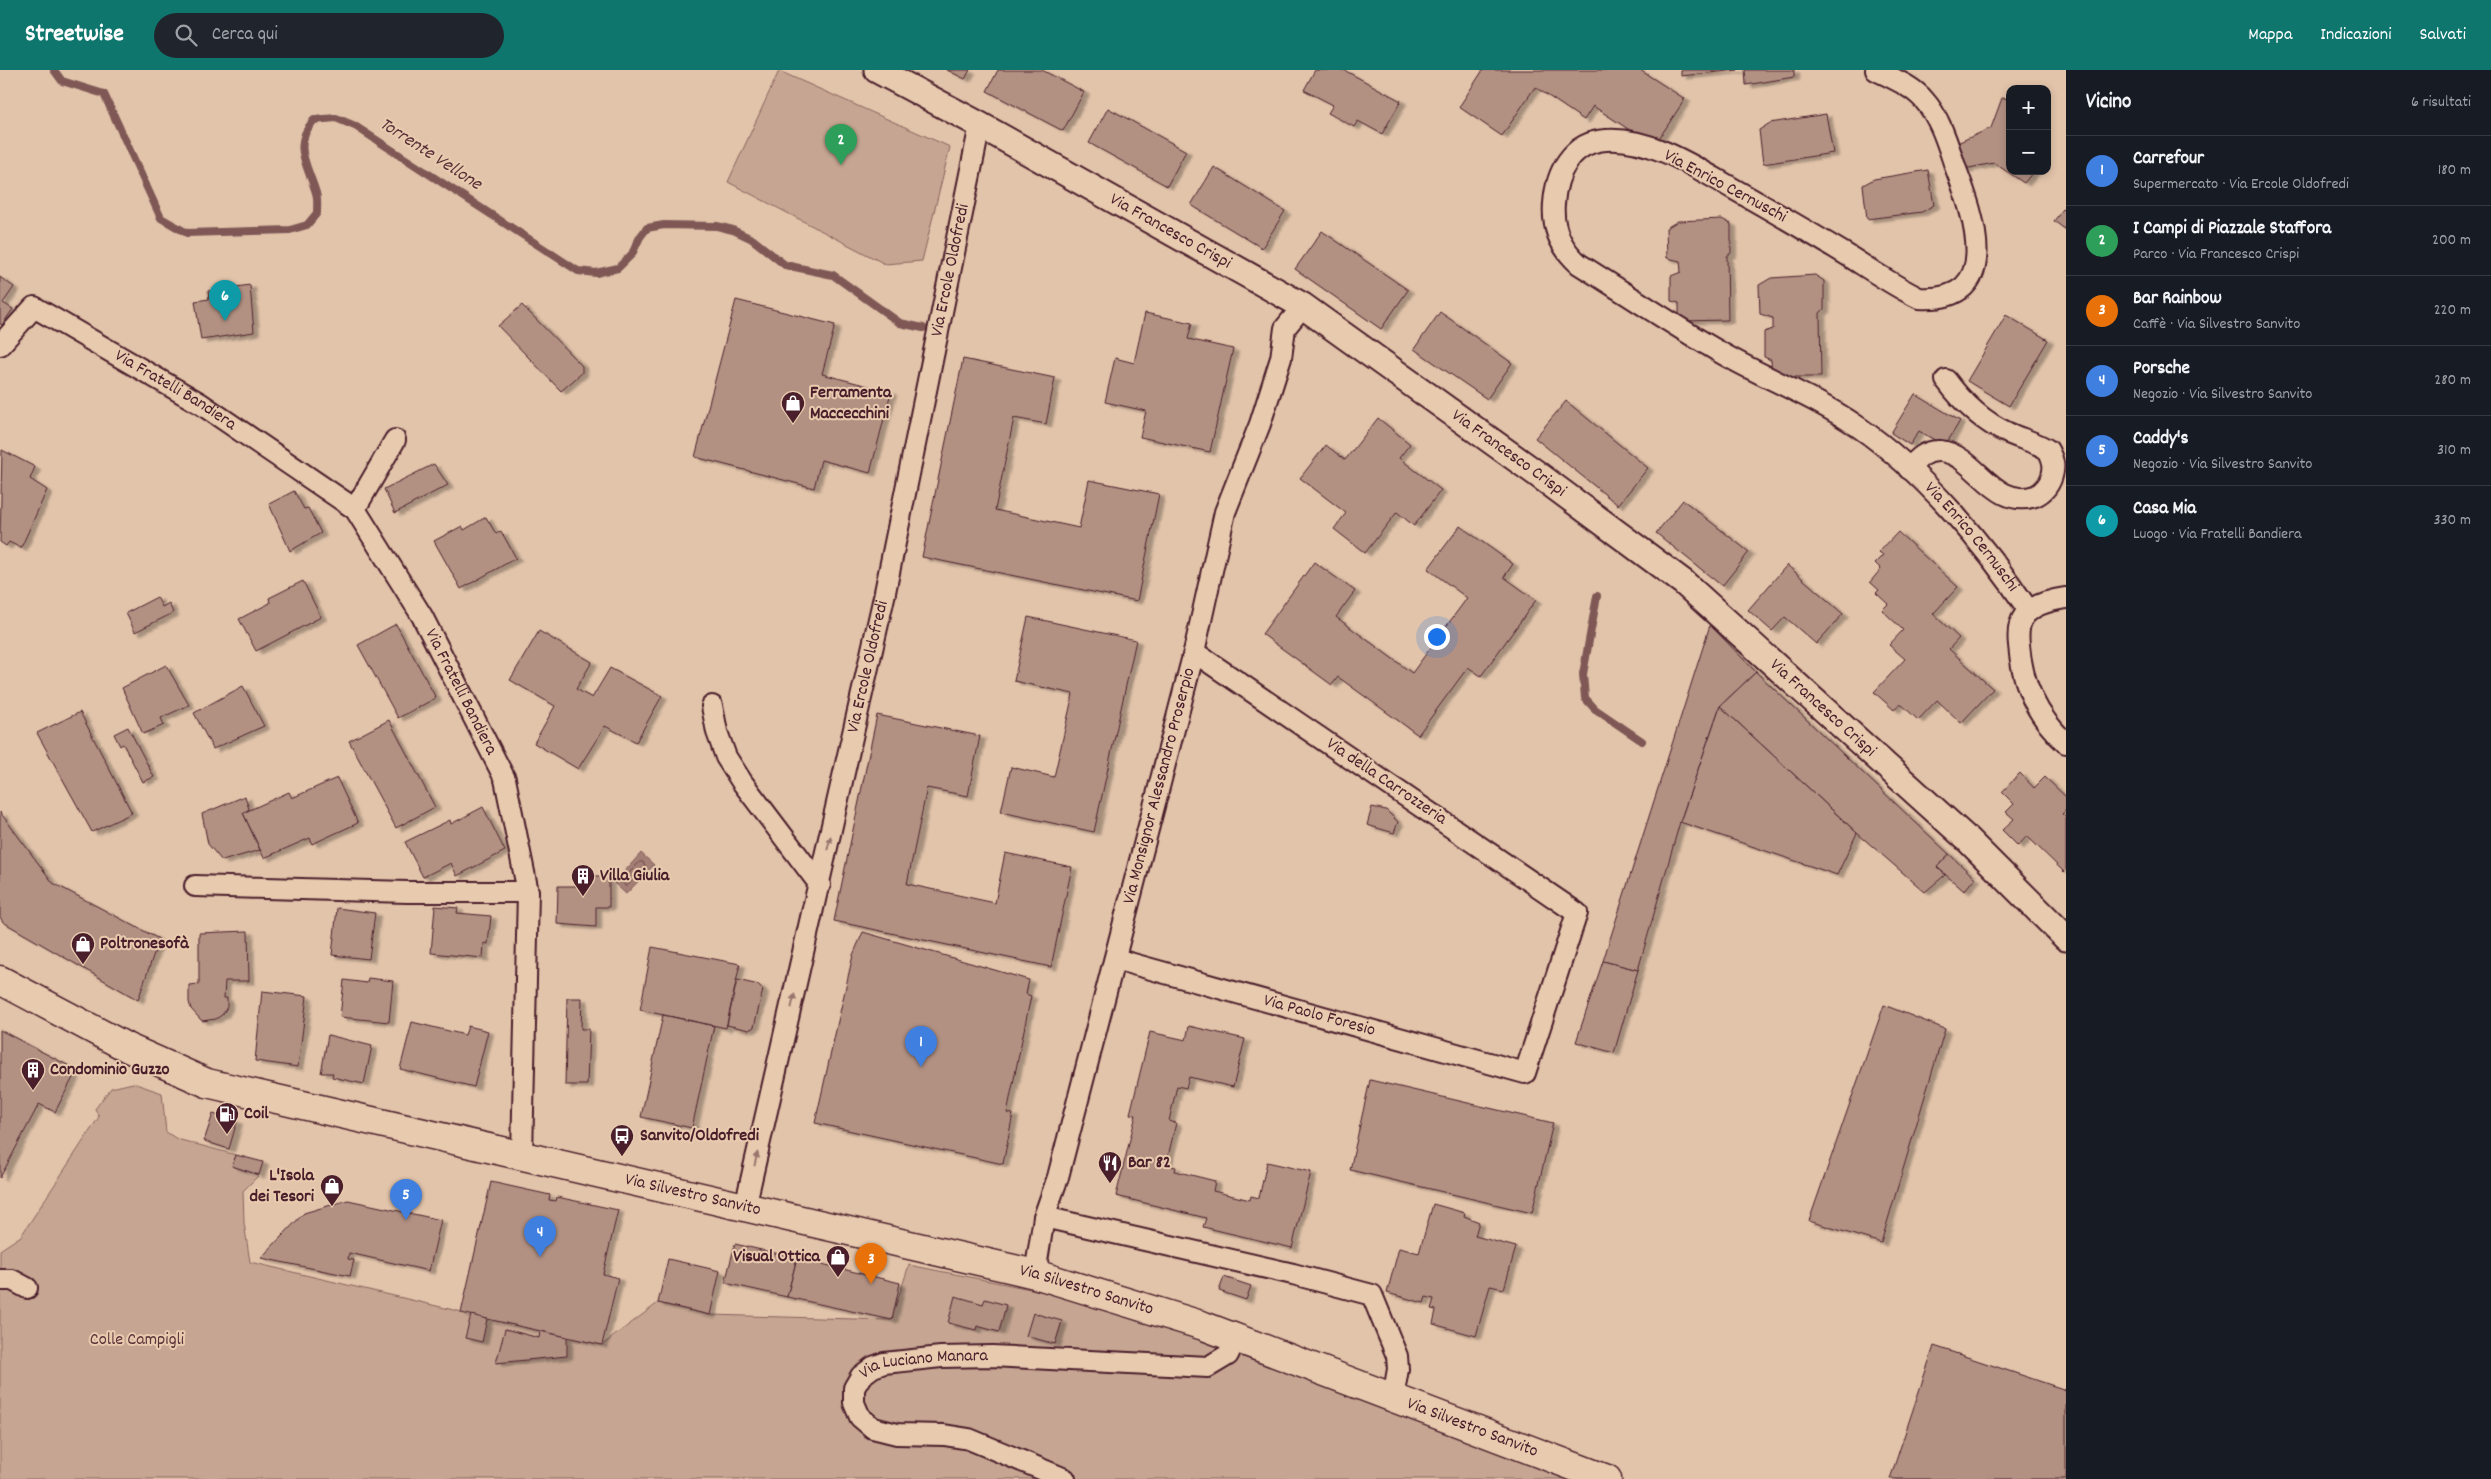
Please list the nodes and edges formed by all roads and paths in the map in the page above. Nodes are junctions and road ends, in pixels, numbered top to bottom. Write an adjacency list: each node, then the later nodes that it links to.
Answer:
1 (877, 70): 3 (street, Via Francesco Crispi)
2 (1876, 70): 8 (street, Via Enrico Cernuschi)
3 (980, 125): 4 (street, Via Francesco Crispi); 15 (street, Via Ercole Oldofredi, one-way to 3)
4 (1303, 306): 12 (street, Via Monsignor Alessandro Proserpio); 18 (street, Via Francesco Crispi)
5 (0, 345): 9 (street, Via Fratelli Bandiera)
6 (1946, 380): 8 (street, Via Enrico Cernuschi)
7 (395, 440): 9 (street)
8 (1908, 469): 11 (street, Via Enrico Cernuschi)
9 (356, 509): 17 (street, Via Fratelli Bandiera)
10 (2066, 598): 11 (street, Via Enrico Cernuschi)
11 (2029, 611): 14 (street, Via Enrico Cernuschi)
12 (1194, 652): 19 (street, Via Monsignor Alessandro Proserpio); 21 (street, Via della Carrozzeria)
13 (712, 706): 15 (street)
14 (2066, 743)
15 (820, 885): 23 (street, Via Ercole Oldofredi, one-way to 15)
16 (195, 886): 17 (street)
17 (528, 892): 22 (street, Via Fratelli Bandiera)
18 (2066, 938)
19 (1115, 959): 21 (street, Via Paolo Foresio); 24 (street, Via Monsignor Alessandro Proserpio)
20 (0, 980): 22 (main road, Via Silvestro Sanvito)
21 (1525, 1073)
22 (522, 1156): 23 (main road, Via Silvestro Sanvito)
23 (745, 1207): 25 (main road, Via Silvestro Sanvito)
24 (1044, 1217): 25 (street, Via Monsignor Alessandro Proserpio); 29 (street, Via Silvestro Sanvito)
25 (1035, 1274): 28 (main road, Via Silvestro Sanvito)
26 (0, 1280): 27 (street)
27 (27, 1288)
28 (1236, 1337): 29 (main road, Via Silvestro Sanvito); 30 (street, Via Luciano Manara)
29 (1393, 1398): 31 (main road, Via Silvestro Sanvito)
30 (1064, 1479)
31 (1607, 1479)

